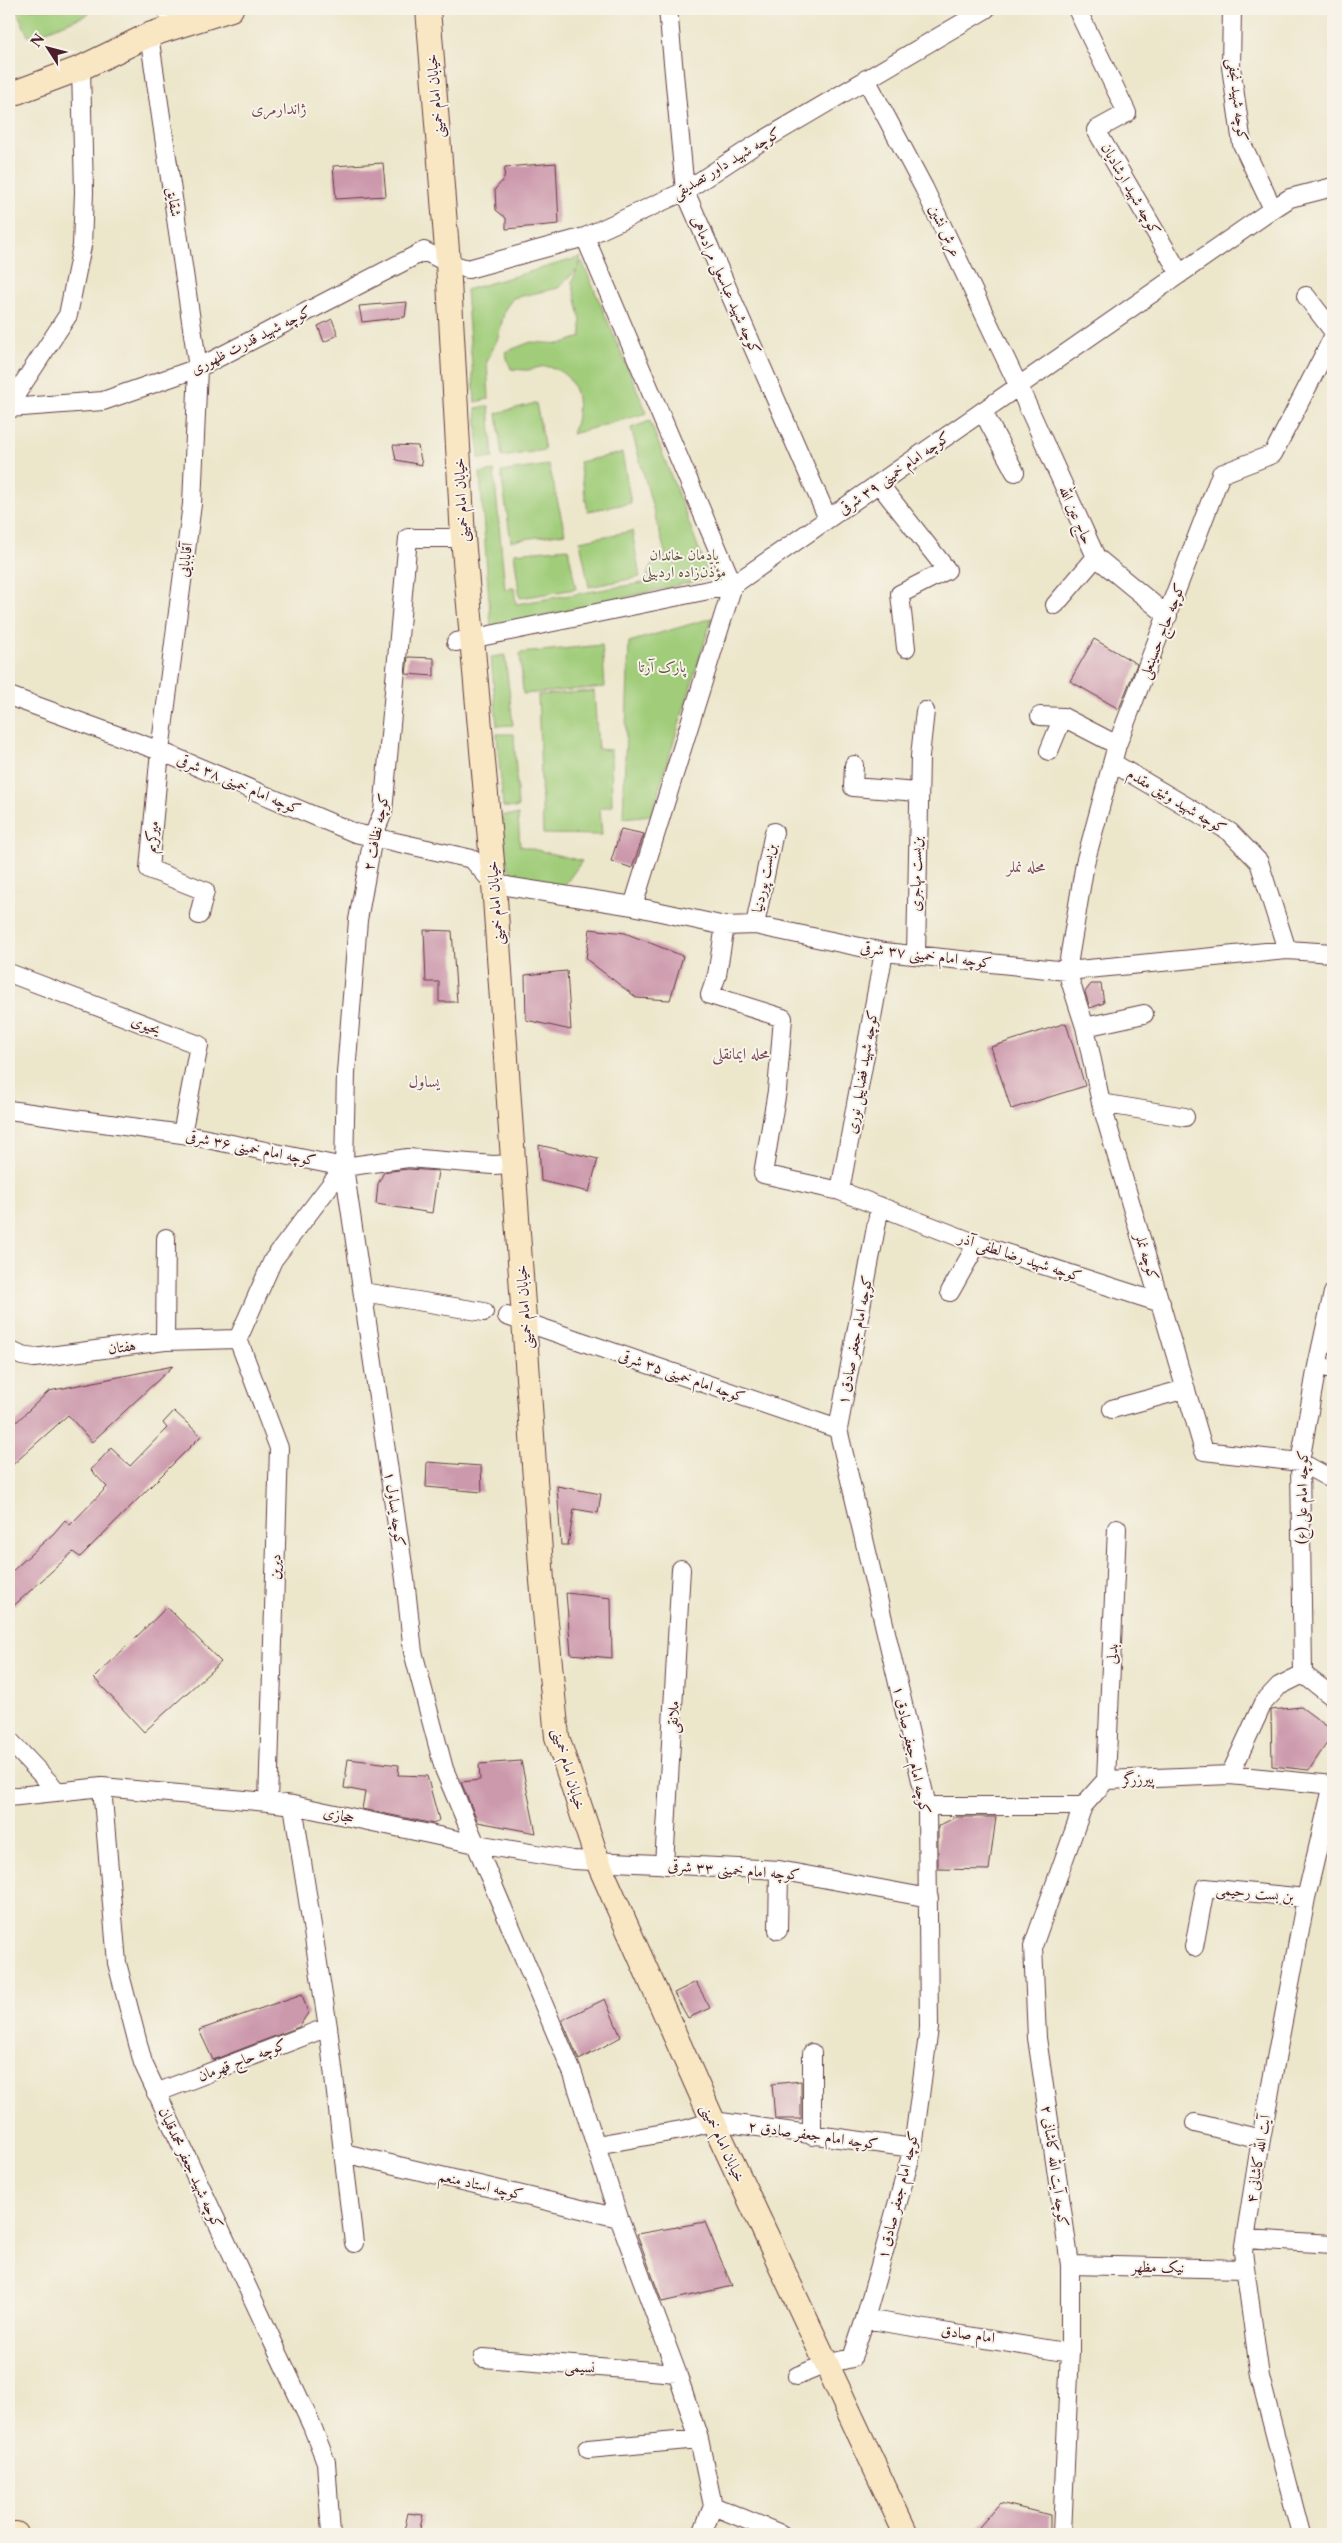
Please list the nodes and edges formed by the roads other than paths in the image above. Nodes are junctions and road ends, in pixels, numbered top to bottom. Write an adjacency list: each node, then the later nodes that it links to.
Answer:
1 (231, 9): 7 (main road)
2 (428, 9): 17 (main road, خیابان امام خمینی)
3 (668, 9): 13 (street, کوچه شهید عباسعلی مرادماهی)
4 (986, 9): 10 (street, کوچه شهید داور تصدیقی)
5 (1077, 9): 18 (street, کوچه شهید ارشادیان)
6 (1232, 9): 14 (street, کوچه شهید نجفی)
7 (172, 17): 8 (main road)
8 (149, 35): 9 (main road); 22 (street, شقایق)
9 (80, 68): 11 (main road); 24 (street)
10 (866, 79): 13 (street, کوچه شهید داور تصدیقی); 23 (street, عرش نشین)
11 (9, 96)
12 (1333, 187): 14 (street)
13 (685, 191): 15 (street, کوچه شهید داور تصدیقی); 28 (street, کوچه شهید عباسعلی مرادماهی)
14 (1273, 209): 18 (street, کوچه امام خمینی ۳۹ شرقی)
15 (585, 237): 17 (street, کوچه شهید داور تصدیقی); 31 (street)
16 (424, 251): 17 (street, کوچه شهید داور تصدیقی); 22 (street, کوچه شهید قدرت ظهوری)
17 (448, 263): 29 (main road, خیابان امام خمینی)
18 (1180, 274): 23 (street, کوچه امام خمینی ۳۹ شرقی)
19 (1306, 296): 20 (street)
20 (1333, 331)
21 (1333, 337): 33 (street, کوچه حاج حسینعلی)
22 (198, 368): 24 (street, کوچه شهید قدرت ظهوری); 41 (street, آقابابایی)
23 (1019, 386): 25 (street, کوچه امام خمینی ۳۹ شرقی); 30 (street, حاج عین الله)
24 (9, 407)
25 (983, 412): 26 (street); 27 (street, کوچه امام خمینی ۳۹ شرقی)
26 (1015, 472)
27 (879, 484): 28 (street, کوچه امام خمینی ۳۹ شرقی); 35 (street)
28 (828, 519): 31 (street, کوچه امام خمینی ۳۹ شرقی)
29 (456, 538): 34 (main road, خیابان امام خمینی); 47 (street, کوچه نظافت ۲)
30 (1096, 558): 32 (street); 33 (street, حاج عین الله)
31 (734, 585): 34 (street, کوچه امام خمینی ۳۹ شرقی); 49 (street)
32 (1055, 605)
33 (1168, 616): 40 (street, کوچه حاج حسینعلی)
34 (465, 642): 48 (main road, خیابان امام خمینی)
35 (906, 648)
36 (10, 700): 41 (street, کوچه امام خمینی ۳۸ شرقی)
37 (925, 711): 45 (street, بن‌بست مهاجری)
38 (1040, 716): 39 (street)
39 (1063, 717): 40 (street); 42 (street)
40 (1117, 745): 43 (street, کوچه حاج حسینعلی)
41 (160, 751): 47 (street, کوچه امام خمینی ۳۸ شرقی); 50 (street, میرکریم)
42 (1049, 751)
43 (1113, 763): 53 (street, کوچه شهید وثیق مقدم); 57 (street, کوچه حاج حسینعلی)
44 (854, 765): 45 (street)
45 (918, 792): 56 (street, بن‌بست مهاجری)
46 (774, 832): 51 (street, بن‌بست پوردنیا)
47 (373, 837): 48 (street, کوچه امام خمینی ۳۸ شرقی); 66 (street, کوچه نظافت ۲)
48 (494, 884): 49 (street, کوچه امام خمینی ۳۷ شرقی); 65 (main road, خیابان امام خمینی)
49 (632, 906): 52 (street, کوچه امام خمینی ۳۷ شرقی)
50 (199, 915)
51 (755, 925): 52 (street, کوچه امام خمینی ۳۷ شرقی); 54 (street, کوچه امام خمینی ۳۷ شرقی)
52 (725, 926): 67 (street, کوچه شهید رضا لطفی آذر)
53 (1287, 950): 55 (street, کوچه امام خمینی ۳۷ شرقی); 57 (street, کوچه امام خمینی ۳۷ شرقی)
54 (884, 952): 56 (street, کوچه امام خمینی ۳۷ شرقی); 67 (street, کوچه شهید فضاییل نوری)
55 (1333, 953)
56 (916, 956): 57 (street, کوچه امام خمینی ۳۷ شرقی)
57 (1068, 971): 60 (street, کوچه نملر)
58 (9, 973): 64 (street, یحیوی)
59 (1144, 1014): 60 (street)
60 (1085, 1027): 61 (street, کوچه نملر)
61 (1101, 1104): 63 (street); 74 (street, کوچه نملر)
62 (9, 1110): 64 (street, کوچه امام خمینی ۳۶ شرقی)
63 (1185, 1117)
64 (182, 1134): 66 (street, کوچه امام خمینی ۳۶ شرقی)
65 (504, 1165): 66 (street, کوچه امام خمینی ۳۶ شرقی); 76 (main road, خیابان امام خمینی)
66 (344, 1167): 71 (street, کوچه یساول ۱); 77 (street)
67 (840, 1191): 68 (street, کوچه شهید رضا لطفی آذر)
68 (880, 1206): 70 (street, کوچه شهید رضا لطفی آذر); 83 (street, کوچه امام جعفر صادق ۱)
69 (166, 1238): 78 (street)
70 (977, 1244): 72 (street); 74 (street, کوچه شهید رضا لطفی آذر)
71 (363, 1292): 75 (street); 101 (street, کوچه یساول ۱)
72 (950, 1292)
73 (1333, 1293): 80 (street, کوچه امام علی (ع))
74 (1161, 1303): 81 (street, کوچه نملر)
75 (484, 1312)
76 (516, 1320): 83 (street, کوچه امام خمینی ۳۵ شرقی); 103 (main road, خیابان امام خمینی)
77 (238, 1339): 78 (street, هفتان); 97 (street, دیرین)
78 (165, 1341): 79 (street, هفتان)
79 (9, 1350)
80 (1325, 1368): 84 (street, کوچه امام علی (ع))
81 (1186, 1389): 82 (street); 84 (street, کوچه نملر)
82 (1112, 1409)
83 (838, 1429): 99 (street, کوچه امام جعفر صادق ۱)
84 (1300, 1462): 85 (street); 88 (street, کوچه امام علی (ع))
85 (1333, 1480)
86 (1117, 1528): 92 (street, بدلی)
87 (681, 1569): 104 (street, ملانقی)
88 (1304, 1674): 89 (street); 91 (street)
89 (1333, 1698)
90 (9, 1740): 95 (street)
91 (1230, 1775): 92 (street, پیرزرگر); 93 (street, پیرزرگر)
92 (1106, 1780): 100 (street, پیرزرگر)
93 (1333, 1785): 107 (street, آیت الله کاشانی ۴)
94 (102, 1787): 95 (street, حجازی); 97 (street, حجازی); 112 (street, کوچه شهید جعفر محمدقلیان)
95 (58, 1792): 96 (street, حجازی)
96 (9, 1797)
97 (268, 1802): 98 (street, حجازی)
98 (293, 1805): 101 (street, حجازی); 110 (street)
99 (927, 1806): 100 (street); 106 (street, کوچه امام جعفر صادق ۱)
100 (1083, 1806): 124 (street, کوچه آیت الله کاشانی ۲)
101 (476, 1844): 102 (street, حجازی); 117 (street, کوچه یساول ۱)
102 (573, 1860): 103 (street, کوچه امام خمینی ۳۳ شرقی)
103 (598, 1862): 104 (street, کوچه امام خمینی ۳۳ شرقی); 113 (main road, خیابان امام خمینی)
104 (664, 1865): 105 (street, کوچه امام خمینی ۳۳ شرقی)
105 (779, 1870): 106 (street, کوچه امام خمینی ۳۳ شرقی); 108 (street)
106 (929, 1898): 118 (street, کوچه امام جعفر صادق ۱)
107 (1306, 1898): 109 (street, بن بست رحیمی); 116 (street, آیت الله کاشانی ۴)
108 (778, 1930)
109 (1194, 1947)
110 (328, 2027): 112 (street, کوچه حاج قهرمان); 119 (street)
111 (812, 2053): 115 (street)
112 (156, 2093): 137 (street, کوچه شهید جعفر محمدقلیان)
113 (713, 2121): 115 (street, کوچه امام جعفر صادق ۲); 117 (street); 129 (main road, خیابان امام خمینی)
114 (1195, 2123): 116 (street)
115 (812, 2136): 118 (street, کوچه امام جعفر صادق ۲)
116 (1261, 2139): 121 (street, آیت الله کاشانی ۴)
117 (596, 2145): 120 (street, کوچه یساول ۱)
118 (913, 2148): 126 (street, کوچه امام جعفر صادق ۱)
119 (344, 2153): 120 (street, کوچه استاد منعم); 122 (street)
120 (619, 2218): 130 (street, کوچه یساول ۱)
121 (1245, 2239): 123 (street); 125 (street, آیت الله کاشانی ۴)
122 (354, 2243)
123 (1333, 2244)
124 (1070, 2265): 125 (street, نیک مظهر); 127 (street, کوچه آیت الله کاشانی ۲)
125 (1245, 2269): 142 (street, آیت الله کاشانی ۴)
126 (865, 2319): 127 (street, امام صادق); 129 (street, کوچه امام جعفر صادق ۱)
127 (1070, 2351): 141 (street, کوچه آیت الله کاشانی ۲)
128 (483, 2358): 130 (street, نسیمی)
129 (826, 2364): 131 (street); 140 (main road, خیابان امام خمینی)
130 (677, 2373): 132 (street, کوچه یساول ۱)
131 (796, 2376)
132 (699, 2439): 133 (street); 134 (street, کوچه یساول ۱)
133 (588, 2449)
134 (713, 2506): 138 (street); 139 (street)
135 (9, 2534): 136 (main road)
136 (16, 2534)
137 (331, 2534)
138 (702, 2534)
139 (781, 2534)
140 (906, 2534)
141 (1062, 2534)
142 (1301, 2534)

